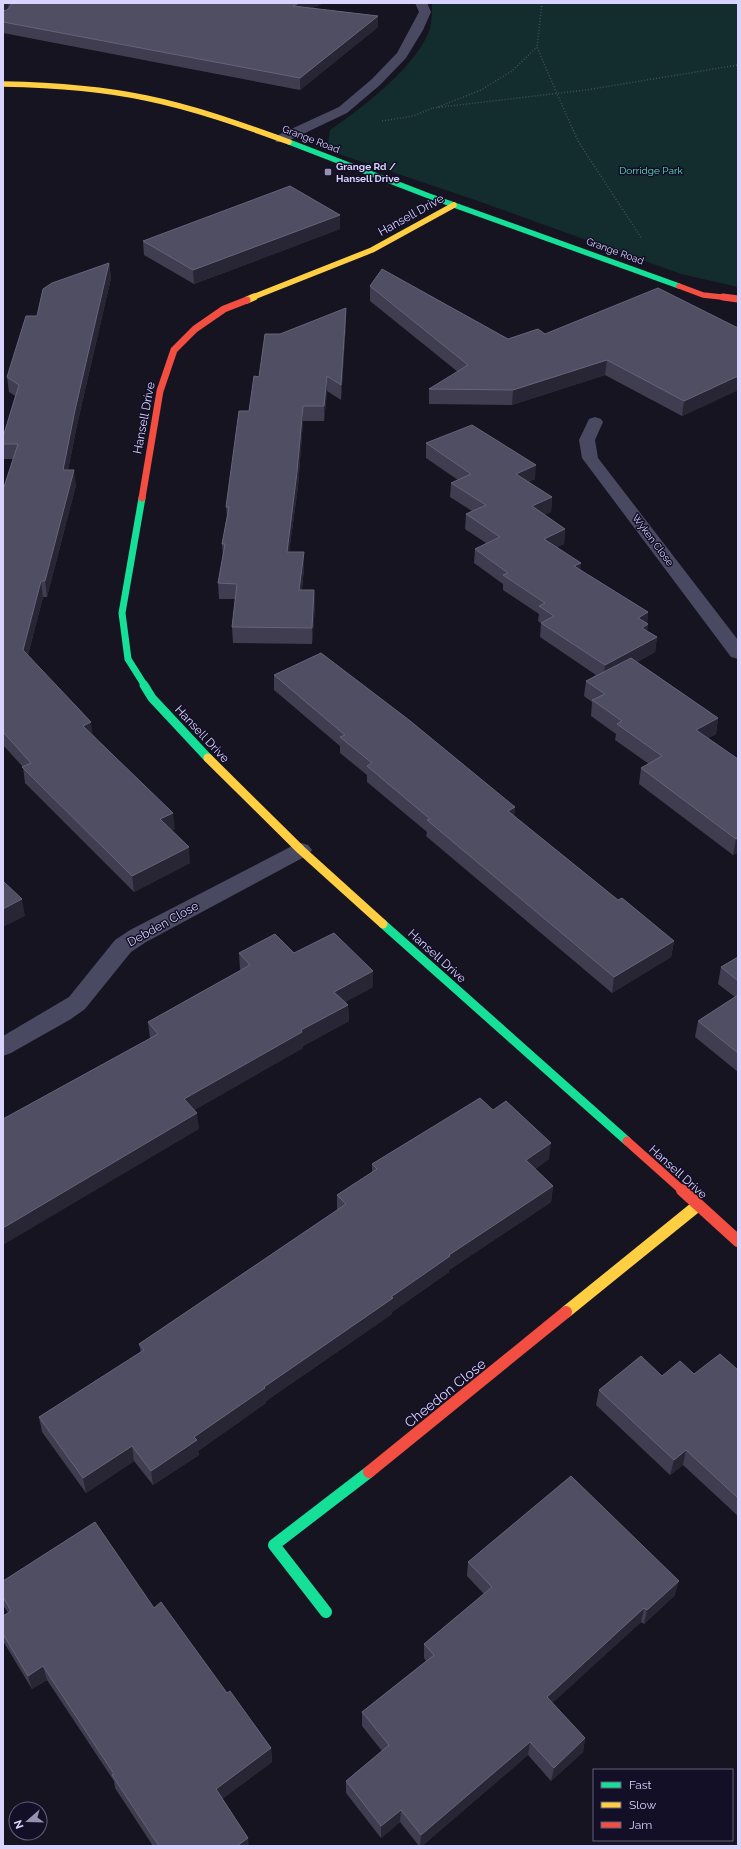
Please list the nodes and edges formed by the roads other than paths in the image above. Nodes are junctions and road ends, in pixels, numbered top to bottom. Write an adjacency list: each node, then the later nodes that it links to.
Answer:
1 (421, 3): 3 (street)
2 (3, 84): 3 (street, Grange Road)
3 (280, 139): 4 (street, Grange Road)
4 (454, 205): 5 (street, Grange Road); 8 (street, Hansell Drive)
5 (738, 299)
6 (595, 422): 7 (street, Wyken Close)
7 (738, 653)
8 (301, 850): 9 (street, Debden Close); 10 (street, Hansell Drive)
9 (3, 1047)
10 (698, 1206): 11 (street, Hansell Drive); 12 (street, Cheedon Close)
11 (737, 1240)
12 (326, 1612)

